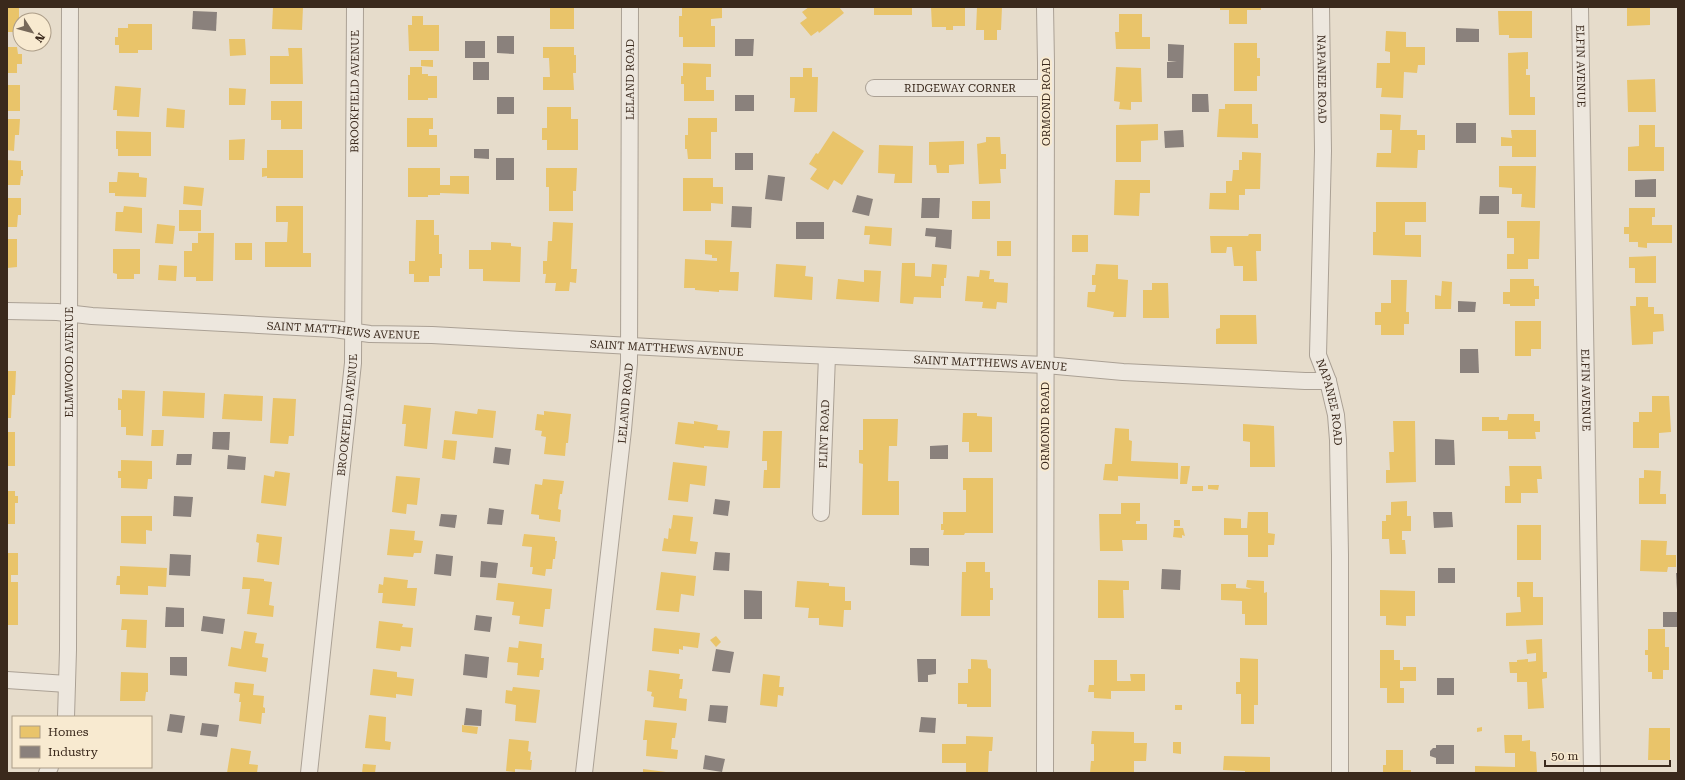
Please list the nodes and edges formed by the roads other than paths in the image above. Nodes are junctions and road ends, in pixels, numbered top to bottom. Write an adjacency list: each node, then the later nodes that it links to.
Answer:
1 (70, 7): 10 (street, ELMWOOD AVENUE)
2 (355, 7): 11 (street, BROOKFIELD AVENUE)
3 (630, 7): 12 (street, LELAND ROAD)
4 (1045, 7): 8 (street, ORMOND ROAD)
5 (1321, 7): 15 (street, NAPANEE ROAD)
6 (1580, 7): 24 (street, ELFIN AVENUE)
7 (874, 88): 8 (street, RIDGEWAY CORNER)
8 (1046, 88): 14 (street, ORMOND ROAD)
9 (7, 311): 10 (street, SAINT MATTHEWS AVENUE)
10 (68, 313): 11 (street, SAINT MATTHEWS AVENUE); 18 (street, ELMWOOD AVENUE)
11 (353, 332): 12 (street, SAINT MATTHEWS AVENUE); 20 (street, BROOKFIELD AVENUE)
12 (629, 346): 13 (street, SAINT MATTHEWS AVENUE); 21 (street, LELAND ROAD)
13 (827, 356): 14 (street, SAINT MATTHEWS AVENUE); 16 (street, FLINT ROAD)
14 (1046, 365): 15 (street, SAINT MATTHEWS AVENUE); 22 (street, ORMOND ROAD)
15 (1328, 381): 23 (street, NAPANEE ROAD)
16 (821, 513)
17 (7, 680): 18 (street)
18 (67, 684): 19 (street, ELMWOOD AVENUE)
19 (66, 716)
20 (309, 773)
21 (584, 773)
22 (1045, 773)
23 (1340, 773)
24 (1592, 773)

